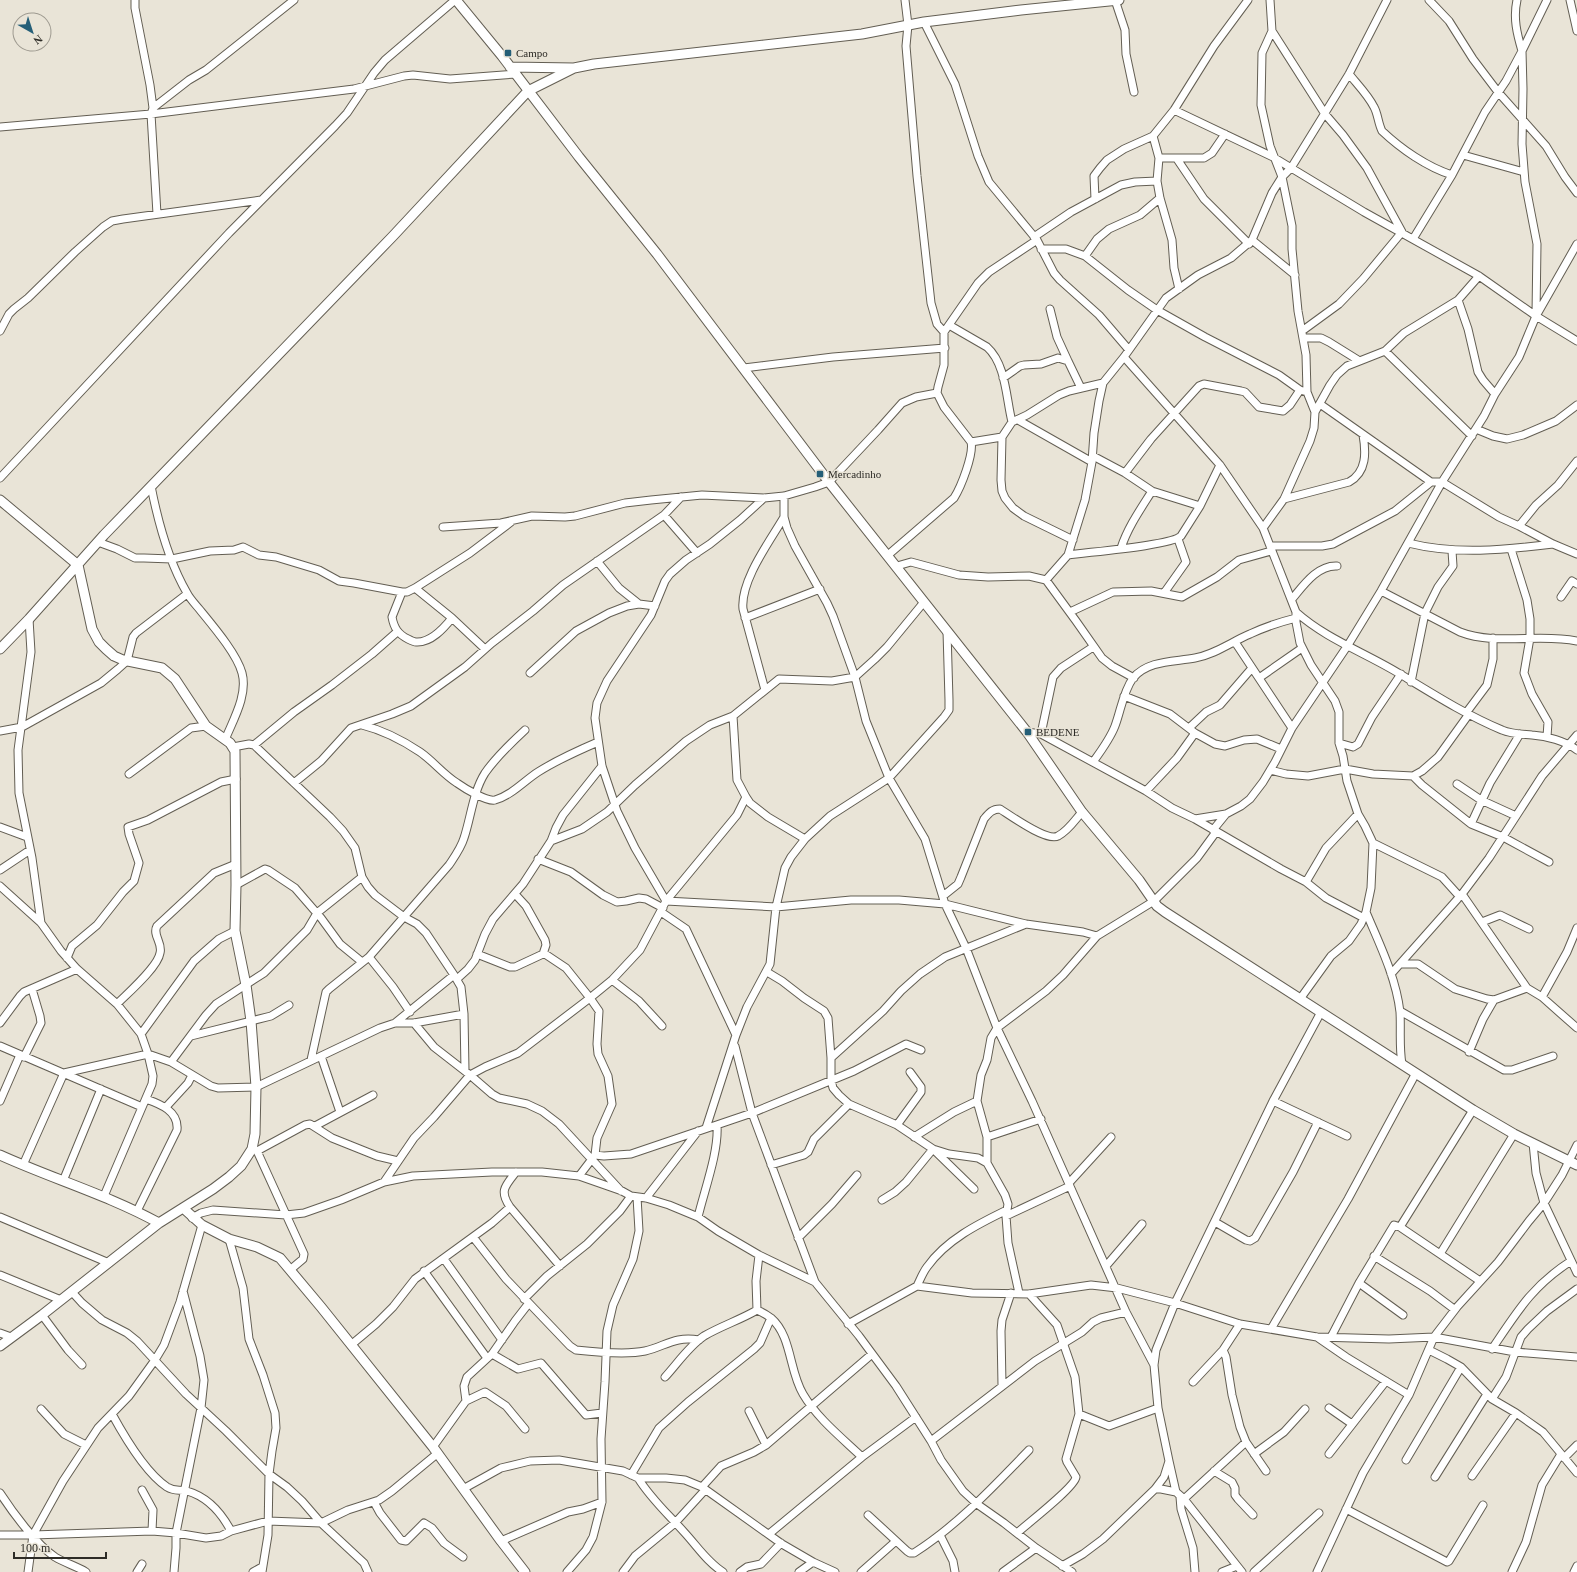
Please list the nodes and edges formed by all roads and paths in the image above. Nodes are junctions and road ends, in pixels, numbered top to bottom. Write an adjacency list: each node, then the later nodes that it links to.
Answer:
1 (135, 0): 27 (street)
2 (294, 0): 27 (street)
3 (456, 0): 20 (street); 22 (street)
4 (905, 0): 15 (street)
5 (1115, 0): 6 (street); 14 (street); 24 (street)
6 (1119, 0)
7 (1248, 0): 26 (street)
8 (1270, 0): 16 (street)
9 (1387, 0): 21 (street)
10 (1429, 0): 25 (street)
11 (1517, 0): 18 (street)
12 (1547, 0): 18 (street)
13 (1570, 0): 17 (street)
14 (924, 22): 15 (street); 48 (street)
15 (908, 25): 19 (street); 63 (street)
16 (1272, 31): 28 (street); 34 (street)
17 (1577, 31)
18 (1522, 51): 25 (street); 29 (street)
19 (574, 68): 20 (street); 23 (street)
20 (513, 70): 22 (street); 23 (street)
21 (1349, 74): 28 (street); 39 (street)
22 (365, 86): 27 (street); 45 (street)
23 (528, 91): 72 (street); 96 (street)
24 (1134, 92)
25 (1498, 92): 29 (street); 33 (street)
26 (1174, 110): 31 (street); 32 (street)
27 (152, 111): 30 (street); 46 (street)
28 (1324, 114): 37 (street); 47 (street)
29 (1523, 119): 38 (street); 42 (street)
30 (0, 127)
31 (1226, 134): 34 (street); 36 (street)
32 (1153, 136): 35 (street); 43 (street)
33 (1463, 155): 38 (street); 39 (street)
34 (1273, 157): 37 (street); 40 (street)
35 (1159, 158): 36 (street); 41 (street)
36 (1177, 159): 50 (street)
37 (1291, 168): 40 (street); 47 (street)
38 (1524, 172): 60 (street)
39 (1452, 175): 49 (street)
40 (1282, 177): 50 (street); 54 (street)
41 (1157, 181): 43 (street); 44 (street)
42 (1577, 193)
43 (1095, 198): 48 (street)
44 (1160, 198): 53 (street); 56 (street)
45 (260, 200): 46 (street); 92 (street)
46 (157, 214): 62 (street)
47 (1402, 232): 49 (street); 64 (street)
48 (1035, 239): 52 (street); 61 (street)
49 (1413, 239): 55 (street)
50 (1250, 242): 54 (street); 56 (street)
51 (1577, 244): 60 (street)
52 (1041, 249): 53 (street); 67 (street)
53 (1085, 256): 59 (street)
54 (1295, 274): 64 (street)
55 (1479, 276): 57 (street); 60 (street)
56 (1179, 289): 59 (street)
57 (1458, 300): 68 (street); 78 (street)
58 (1050, 309): 71 (street)
59 (1157, 310): 67 (street); 76 (street)
60 (1536, 316): 65 (street); 78 (street)
61 (949, 325): 63 (street); 73 (street)
62 (0, 331)
63 (944, 332): 66 (street)
64 (1302, 335): 70 (street); 76 (street)
65 (1577, 341)
66 (945, 348): 72 (street); 77 (street)
67 (1129, 350): 69 (street)
68 (1385, 350): 70 (street); 84 (street)
69 (1124, 357): 74 (street); 82 (street)
70 (1358, 360): 79 (street)
71 (1068, 361): 73 (street); 75 (street)
72 (744, 368): 93 (street)
73 (1003, 378): 83 (street)
74 (1104, 383): 75 (street); 88 (street)
75 (1081, 388): 83 (street)
76 (1304, 391): 81 (street); 82 (street)
77 (937, 393): 87 (street); 93 (street)
78 (1495, 394): 84 (street)
79 (1320, 404): 81 (street); 85 (street)
80 (1577, 405): 84 (street)
81 (1315, 412): 101 (street)
82 (1174, 415): 90 (street); 91 (street)
83 (1015, 421): 86 (street); 88 (street)
84 (1474, 432): 95 (street)
85 (1363, 435): 94 (street); 101 (street)
86 (1002, 437): 87 (street); 111 (street)
87 (971, 442): 121 (street)
88 (1093, 459): 91 (street); 111 (street)
89 (1577, 462): 107 (street)
90 (1220, 466): 103 (street); 109 (street)
91 (1125, 473): 97 (street)
92 (0, 478)
93 (829, 482): 98 (street); 121 (street)
94 (1431, 482): 95 (street); 116 (street)
95 (1442, 482): 107 (street); 113 (street)
96 (151, 486): 112 (street); 123 (street)
97 (1152, 492): 103 (street); 115 (street)
98 (784, 496): 100 (street); 105 (street)
99 (681, 497): 100 (street); 104 (street); 106 (street)
100 (764, 498): 119 (street)
101 (1284, 499): 109 (street)
102 (0, 500): 125 (street)
103 (1200, 506): 110 (street)
104 (664, 515): 119 (street); 124 (street)
105 (784, 517): 131 (street); 145 (street)
106 (514, 519): 108 (street); 130 (street)
107 (1519, 526): 114 (street)
108 (443, 527)
109 (1263, 528): 116 (street)
110 (1178, 539): 115 (street); 134 (street)
111 (1073, 540): 122 (street)
112 (98, 542): 123 (street); 125 (street)
113 (1408, 543): 118 (street); 132 (street)
114 (1553, 544): 117 (street); 120 (street)
115 (1121, 548): 122 (street)
116 (1270, 549): 134 (street); 137 (street)
117 (1511, 549): 118 (street); 150 (street)
118 (1452, 551): 142 (street)
119 (697, 552): 140 (street)
120 (1577, 554)
121 (888, 555): 126 (street)
122 (1068, 555): 128 (street)
123 (172, 559): 133 (street); 135 (street)
124 (597, 561): 139 (street); 157 (street)
125 (78, 564): 146 (street); 158 (street)
126 (897, 566): 128 (street); 138 (street)
127 (1337, 566): 137 (street)
128 (1046, 580): 141 (street)
129 (1577, 584): 136 (street)
130 (415, 588): 133 (street); 144 (street)
131 (820, 590): 145 (street); 162 (street)
132 (1381, 591): 142 (street); 153 (street)
133 (402, 592): 148 (street)
134 (1164, 593): 141 (street)
135 (187, 594): 158 (street); 184 (street)
136 (1561, 596)
137 (1292, 599): 143 (street)
138 (924, 602): 147 (street); 162 (street)
139 (639, 604): 140 (street); 160 (street)
140 (655, 606): 185 (street)
141 (1070, 612): 154 (street)
142 (1425, 613): 149 (street); 166 (street)
143 (1296, 615): 152 (street); 153 (street); 155 (street)
144 (452, 618): 148 (street); 157 (street)
145 (745, 618): 167 (street)
146 (29, 619): 156 (street); 173 (street)
147 (947, 631): 178 (street); 198 (street)
148 (397, 632): 187 (street)
149 (1493, 638): 150 (street); 169 (street)
150 (1530, 638): 151 (street); 183 (street)
151 (1577, 641)
152 (1235, 642): 159 (street); 163 (street)
153 (1348, 645): 161 (street); 165 (street)
154 (1093, 647): 163 (street); 180 (street)
155 (1302, 648): 164 (street); 165 (street)
156 (0, 649)
157 (485, 649): 171 (street)
158 (126, 661): 172 (street); 173 (street)
159 (1252, 668): 164 (street); 174 (street)
160 (530, 673)
161 (1400, 674): 166 (street); 186 (street)
162 (854, 677): 167 (street); 198 (street)
163 (1134, 678): 168 (street)
164 (1259, 678): 175 (street)
165 (1322, 681): 175 (street); 186 (street)
166 (1411, 682): 169 (street)
167 (765, 690): 170 (street)
168 (1124, 696): 174 (street); 192 (street)
169 (1468, 714): 181 (street); 197 (street)
170 (733, 716): 204 (street); 206 (street)
171 (362, 725): 200 (street); 203 (street)
172 (206, 726): 184 (street); 196 (street)
173 (22, 728): 177 (street); 215 (street)
174 (1189, 728): 179 (street)
175 (1292, 728): 190 (street)
176 (525, 730): 203 (street)
177 (0, 731)
178 (1027, 732): 180 (street); 207 (street)
179 (1195, 733): 190 (street); 202 (street)
180 (1041, 734): 192 (street)
181 (1520, 734): 183 (street); 205 (street)
182 (1577, 735): 188 (street)
183 (1547, 737): 188 (street)
184 (225, 740): 189 (street)
185 (598, 742): 193 (street); 203 (street)
186 (1339, 743): 194 (street)
187 (254, 745): 189 (street); 200 (street)
188 (1570, 745): 191 (street); 210 (street)
189 (233, 747): 199 (street)
190 (1281, 749): 195 (street)
191 (1577, 750)
192 (1093, 762): 202 (street)
193 (602, 766): 206 (street); 218 (street)
194 (1345, 769): 195 (street); 197 (street); 209 (street)
195 (1270, 770): 208 (street)
196 (129, 774)
197 (1413, 776): 212 (street)
198 (889, 778): 217 (street); 231 (street)
199 (236, 779): 223 (street); 249 (street)
200 (294, 783): 225 (street)
201 (1457, 784): 205 (street)
202 (1146, 791): 211 (street)
203 (477, 794): 237 (street)
204 (746, 797): 217 (street); 233 (street)
205 (1481, 800): 210 (street); 212 (street)
206 (615, 804): 218 (street); 233 (street)
207 (1082, 812): 231 (street); 232 (street)
208 (1226, 814): 211 (street); 214 (street)
209 (1358, 814): 219 (street); 226 (street)
210 (1516, 816): 216 (street)
211 (1194, 819): 214 (street)
212 (1470, 824): 216 (street)
213 (0, 828): 215 (street)
214 (1214, 831): 226 (street); 232 (street)
215 (28, 837): 220 (street)
216 (1503, 837): 222 (street); 230 (street)
217 (805, 839): 234 (street)
218 (551, 841): 221 (street)
219 (1373, 843): 230 (street); 236 (street)
220 (30, 850): 224 (street); 239 (street)
221 (538, 859): 229 (street); 233 (street)
222 (1549, 862)
223 (236, 864): 227 (street); 264 (street)
224 (0, 870)
225 (362, 877): 235 (street); 237 (street)
226 (1306, 882): 236 (street)
227 (236, 885): 235 (street); 243 (street)
228 (0, 886): 239 (street)
229 (515, 894): 246 (street); 247 (street)
230 (1461, 896): 238 (street); 251 (street)
231 (944, 900): 234 (street); 240 (street); 245 (street)
232 (1154, 901): 244 (street); 262 (street)
233 (663, 907): 234 (street); 256 (street); 278 (street)
234 (776, 907): 253 (street)
235 (317, 913): 250 (street); 257 (street)
236 (1365, 915): 254 (street); 262 (street)
237 (404, 917): 248 (street); 255 (street)
238 (1482, 922): 242 (street); 258 (street)
239 (41, 924): 249 (street)
240 (1026, 924): 244 (street); 245 (street)
241 (1577, 928): 260 (street)
242 (1528, 929)
243 (235, 931): 257 (street); 277 (street)
244 (1097, 936): 275 (street)
245 (966, 948): 275 (street); 288 (street)
246 (477, 954): 247 (street); 255 (street)
247 (543, 954): 261 (street)
248 (369, 957): 250 (street); 267 (street)
249 (67, 958): 252 (street)
250 (362, 962): 289 (street)
251 (1400, 964): 254 (street); 263 (street)
252 (76, 969): 259 (street); 264 (street)
253 (767, 972): 278 (street); 288 (street)
254 (1391, 974): 266 (street)
255 (456, 977): 267 (street); 269 (street)
256 (612, 980): 261 (street); 274 (street)
257 (246, 985): 270 (street); 279 (street)
258 (1527, 988): 260 (street); 263 (street)
259 (32, 989): 271 (street); 285 (street)
260 (1542, 997): 276 (street)
261 (590, 998): 294 (street); 328 (street)
262 (1300, 1000): 268 (street)
263 (1494, 1000): 283 (street)
264 (117, 1004): 277 (street)
265 (289, 1005): 270 (street)
266 (1400, 1011): 283 (street); 291 (street)
267 (410, 1012): 272 (street)
268 (1321, 1012): 291 (street); 304 (street)
269 (464, 1014): 273 (street); 294 (street)
270 (251, 1021): 279 (street); 298 (street)
271 (0, 1023)
272 (395, 1023): 273 (street); 286 (street)
273 (414, 1023): 294 (street)
274 (662, 1026)
275 (997, 1028): 303 (street); 311 (street)
276 (1577, 1028)
277 (141, 1034): 284 (street)
278 (736, 1035): 280 (street)
279 (191, 1036): 290 (street)
280 (734, 1043): 310 (street); 316 (street)
281 (0, 1046): 285 (street)
282 (920, 1050): 297 (street)
283 (1469, 1052): 287 (street)
284 (148, 1054): 290 (street); 293 (street); 301 (street)
285 (22, 1056): 293 (street); 302 (street)
286 (320, 1056): 289 (street); 309 (street)
287 (1553, 1056)
288 (831, 1058): 297 (street)
289 (311, 1060): 298 (street)
290 (171, 1062): 296 (street)
291 (1402, 1064): 295 (street)
292 (910, 1072): 314 (street)
293 (64, 1073): 299 (street); 332 (street)
294 (467, 1073): 328 (street); 329 (street)
295 (1416, 1073): 308 (street); 397 (street)
296 (192, 1075): 298 (street); 307 (street)
297 (831, 1080): 305 (street); 310 (street)
298 (256, 1087): 326 (street)
299 (101, 1089): 306 (street); 337 (street)
300 (373, 1095): 309 (street)
301 (146, 1099): 306 (street); 307 (street)
302 (0, 1101)
303 (977, 1101): 319 (street); 321 (street)
304 (1273, 1101): 312 (street); 355 (street)
305 (850, 1104): 314 (street); 333 (street)
306 (142, 1106): 342 (street)
307 (166, 1107): 349 (street)
308 (1473, 1110): 318 (street); 359 (street)
309 (340, 1112): 315 (street)
310 (752, 1113): 313 (street); 333 (street)
311 (1041, 1119): 319 (street); 339 (street)
312 (1318, 1122): 320 (street); 355 (street)
313 (717, 1125): 316 (street); 353 (street)
314 (897, 1125): 321 (street)
315 (315, 1126): 326 (street); 329 (street)
316 (706, 1128): 317 (street)
317 (698, 1131): 328 (street); 344 (street)
318 (1514, 1134): 323 (street); 363 (street)
319 (987, 1136): 330 (street)
320 (1347, 1136)
321 (914, 1137): 325 (street)
322 (1112, 1137): 339 (street)
323 (1533, 1143): 331 (street); 346 (street)
324 (1577, 1144): 331 (street)
325 (933, 1149): 330 (street); 340 (street); 345 (street)
326 (255, 1150): 348 (street); 351 (street)
327 (0, 1155): 332 (street)
328 (594, 1157): 336 (street); 341 (street)
329 (398, 1161): 338 (street)
330 (987, 1163): 350 (street)
331 (1573, 1163): 346 (street)
332 (23, 1165): 337 (street)
333 (771, 1165): 361 (street)
334 (516, 1172): 336 (street); 338 (street); 347 (street)
335 (857, 1175): 361 (street)
336 (579, 1176): 341 (street)
337 (64, 1181): 342 (street)
338 (384, 1182): 351 (street)
339 (1069, 1184): 350 (street); 370 (street)
340 (974, 1189)
341 (622, 1192): 343 (street)
342 (104, 1196): 349 (street)
343 (634, 1197): 344 (street); 369 (street); 411 (street)
344 (646, 1198): 353 (street)
345 (882, 1200)
346 (1544, 1203): 367 (street); 375 (street)
347 (510, 1207): 360 (street); 369 (street)
348 (183, 1208): 354 (street); 356 (street)
349 (137, 1211): 356 (street)
350 (1006, 1213): 378 (street); 384 (street)
351 (286, 1215): 354 (street); 371 (street)
352 (0, 1217): 368 (street)
353 (698, 1217): 364 (street)
354 (192, 1218): 358 (street)
355 (1215, 1222): 388 (street)
356 (159, 1223): 368 (street)
357 (1142, 1224): 370 (street)
358 (202, 1225): 362 (street); 381 (street)
359 (1400, 1227): 363 (street); 365 (street)
360 (473, 1237): 366 (street); 387 (street)
361 (798, 1238): 376 (street)
362 (229, 1239): 371 (street); 458 (street)
363 (1440, 1254): 375 (street)
364 (759, 1255): 376 (street); 390 (street)
365 (1374, 1256): 377 (street); 389 (street)
366 (444, 1259): 372 (street); 403 (street)
367 (1571, 1261): 373 (street); 408 (street)
368 (109, 1263): 382 (street)
369 (560, 1266): 387 (street)
370 (1106, 1266): 379 (street)
371 (290, 1270): 406 (street)
372 (424, 1272): 406 (street); 414 (street)
373 (1577, 1273)
374 (0, 1275): 386 (street)
375 (1480, 1281): 389 (street)
376 (815, 1282): 395 (street)
377 (1359, 1283): 393 (street); 401 (street)
378 (917, 1286): 383 (street); 395 (street)
379 (1117, 1288): 385 (street); 388 (street); 391 (street)
380 (1577, 1289): 412 (street)
381 (183, 1291): 416 (street); 428 (street)
382 (72, 1292): 386 (street); 416 (street)
383 (1011, 1293): 384 (street); 423 (street)
384 (1019, 1293): 385 (street)
385 (1029, 1294): 405 (street)
386 (61, 1300): 392 (street)
387 (526, 1301): 403 (street); 411 (street)
388 (1175, 1303): 396 (street); 418 (street)
389 (1454, 1309): 402 (street)
390 (758, 1310): 394 (street); 404 (street)
391 (1126, 1312): 405 (street); 418 (street)
392 (42, 1315): 399 (street); 417 (street)
393 (1403, 1315)
394 (771, 1318): 427 (street); 459 (street)
395 (848, 1324): 413 (street)
396 (1240, 1324): 397 (street); 409 (street)
397 (1271, 1329): 400 (street)
398 (0, 1333): 399 (street)
399 (11, 1337): 407 (street)
400 (1317, 1337): 401 (street); 421 (street)
401 (1332, 1337): 402 (street)
402 (1434, 1337): 408 (street); 410 (street)
403 (502, 1340): 414 (street)
404 (699, 1340): 411 (street); 420 (street)
405 (1063, 1343): 423 (street); 437 (street)
406 (351, 1345): 446 (street)
407 (0, 1346)
408 (1492, 1349): 412 (street)
409 (1223, 1350): 422 (street); 442 (street)
410 (1429, 1350): 419 (street); 424 (street)
411 (607, 1351): 434 (street)
412 (1515, 1352): 415 (street); 425 (street)
413 (872, 1354): 427 (street); 438 (street)
414 (490, 1356): 426 (street); 434 (street)
415 (1577, 1357)
416 (156, 1360): 428 (street); 436 (street)
417 (82, 1365)
418 (1154, 1365): 429 (street)
419 (1461, 1367): 425 (street); 453 (street)
420 (665, 1377)
421 (1386, 1381): 424 (street); 439 (street)
422 (1193, 1382)
423 (1002, 1385): 441 (street)
424 (1409, 1394): 474 (street)
425 (1489, 1397): 435 (street); 461 (street)
426 (466, 1401): 440 (street); 446 (street)
427 (811, 1405): 444 (street); 451 (street)
428 (201, 1408): 458 (street); 467 (street)
429 (1158, 1408): 437 (street); 452 (street)
430 (1329, 1408): 439 (street)
431 (41, 1409): 443 (street)
432 (1305, 1409): 448 (street)
433 (749, 1411): 444 (street)
434 (602, 1413): 454 (street)
435 (1516, 1413): 450 (street); 460 (street)
436 (112, 1414): 443 (street); 467 (street)
437 (1079, 1414): 484 (street)
438 (916, 1416): 441 (street); 451 (street)
439 (1352, 1424): 449 (street)
440 (525, 1429)
441 (931, 1440): 472 (street)
442 (1246, 1442): 448 (street); 455 (street)
443 (86, 1445): 487 (street)
444 (766, 1445): 463 (street)
445 (1577, 1445): 450 (street)
446 (436, 1450): 464 (street); 470 (street)
447 (1030, 1450): 472 (street)
448 (1254, 1454): 456 (street)
449 (1329, 1454)
450 (1563, 1456): 457 (street); 521 (street)
451 (862, 1457): 485 (street)
452 (1169, 1460): 465 (street); 469 (street)
453 (1406, 1460)
454 (602, 1467): 459 (street); 464 (street); 471 (street)
455 (1214, 1471): 469 (street); 477 (street)
456 (1266, 1471)
457 (1577, 1473)
458 (269, 1474): 478 (street); 479 (street)
459 (630, 1475): 462 (street)
460 (1472, 1476)
461 (1435, 1477)
462 (638, 1478): 463 (street); 480 (street)
463 (703, 1488): 480 (street); 485 (street)
464 (463, 1489): 489 (street)
465 (1155, 1489): 469 (street); 496 (street)
466 (142, 1490): 481 (street)
467 (185, 1491): 482 (street); 483 (street)
468 (0, 1493): 487 (street)
469 (1180, 1496): 498 (street); 517 (street)
470 (374, 1502): 479 (street); 493 (street)
471 (602, 1502): 489 (street); 507 (street)
472 (977, 1504): 484 (street); 488 (street)
473 (1483, 1505): 474 (street)
474 (1346, 1509): 520 (street)
475 (1319, 1513): 519 (street)
476 (868, 1515): 490 (street)
477 (1253, 1515)
478 (268, 1521): 479 (street); 482 (street); 499 (street)
479 (321, 1522): 505 (street)
480 (675, 1523): 508 (street); 509 (street)
481 (152, 1531): 483 (street); 487 (street)
482 (231, 1531): 483 (street)
483 (176, 1533): 503 (street)
484 (1017, 1533): 492 (street)
485 (769, 1534): 491 (street)
486 (0, 1535): 487 (street)
487 (33, 1535): 500 (street); 501 (street)
488 (940, 1535): 490 (street); 514 (street)
489 (501, 1541): 506 (street)
490 (896, 1541): 513 (street)
491 (781, 1543): 494 (street); 510 (street)
492 (1036, 1548): 496 (street); 515 (street)
493 (463, 1557)
494 (813, 1562): 511 (street); 512 (street)
495 (142, 1564): 502 (street)
496 (1062, 1566): 516 (street)
497 (1577, 1566): 522 (street)
498 (1239, 1569): 518 (street)
499 (262, 1570): 504 (street)
500 (28, 1572)
501 (86, 1572)
502 (137, 1572)
503 (174, 1572)
504 (254, 1572)
505 (368, 1572)
506 (525, 1572)
507 (567, 1572)
508 (623, 1572)
509 (723, 1572)
510 (740, 1572)
511 (800, 1572)
512 (836, 1572)
513 (861, 1572)
514 (955, 1572)
515 (1003, 1572)
516 (1072, 1572)
517 (1195, 1572)
518 (1222, 1572)
519 (1254, 1572)
520 (1317, 1572)
521 (1512, 1572)
522 (1574, 1572)

